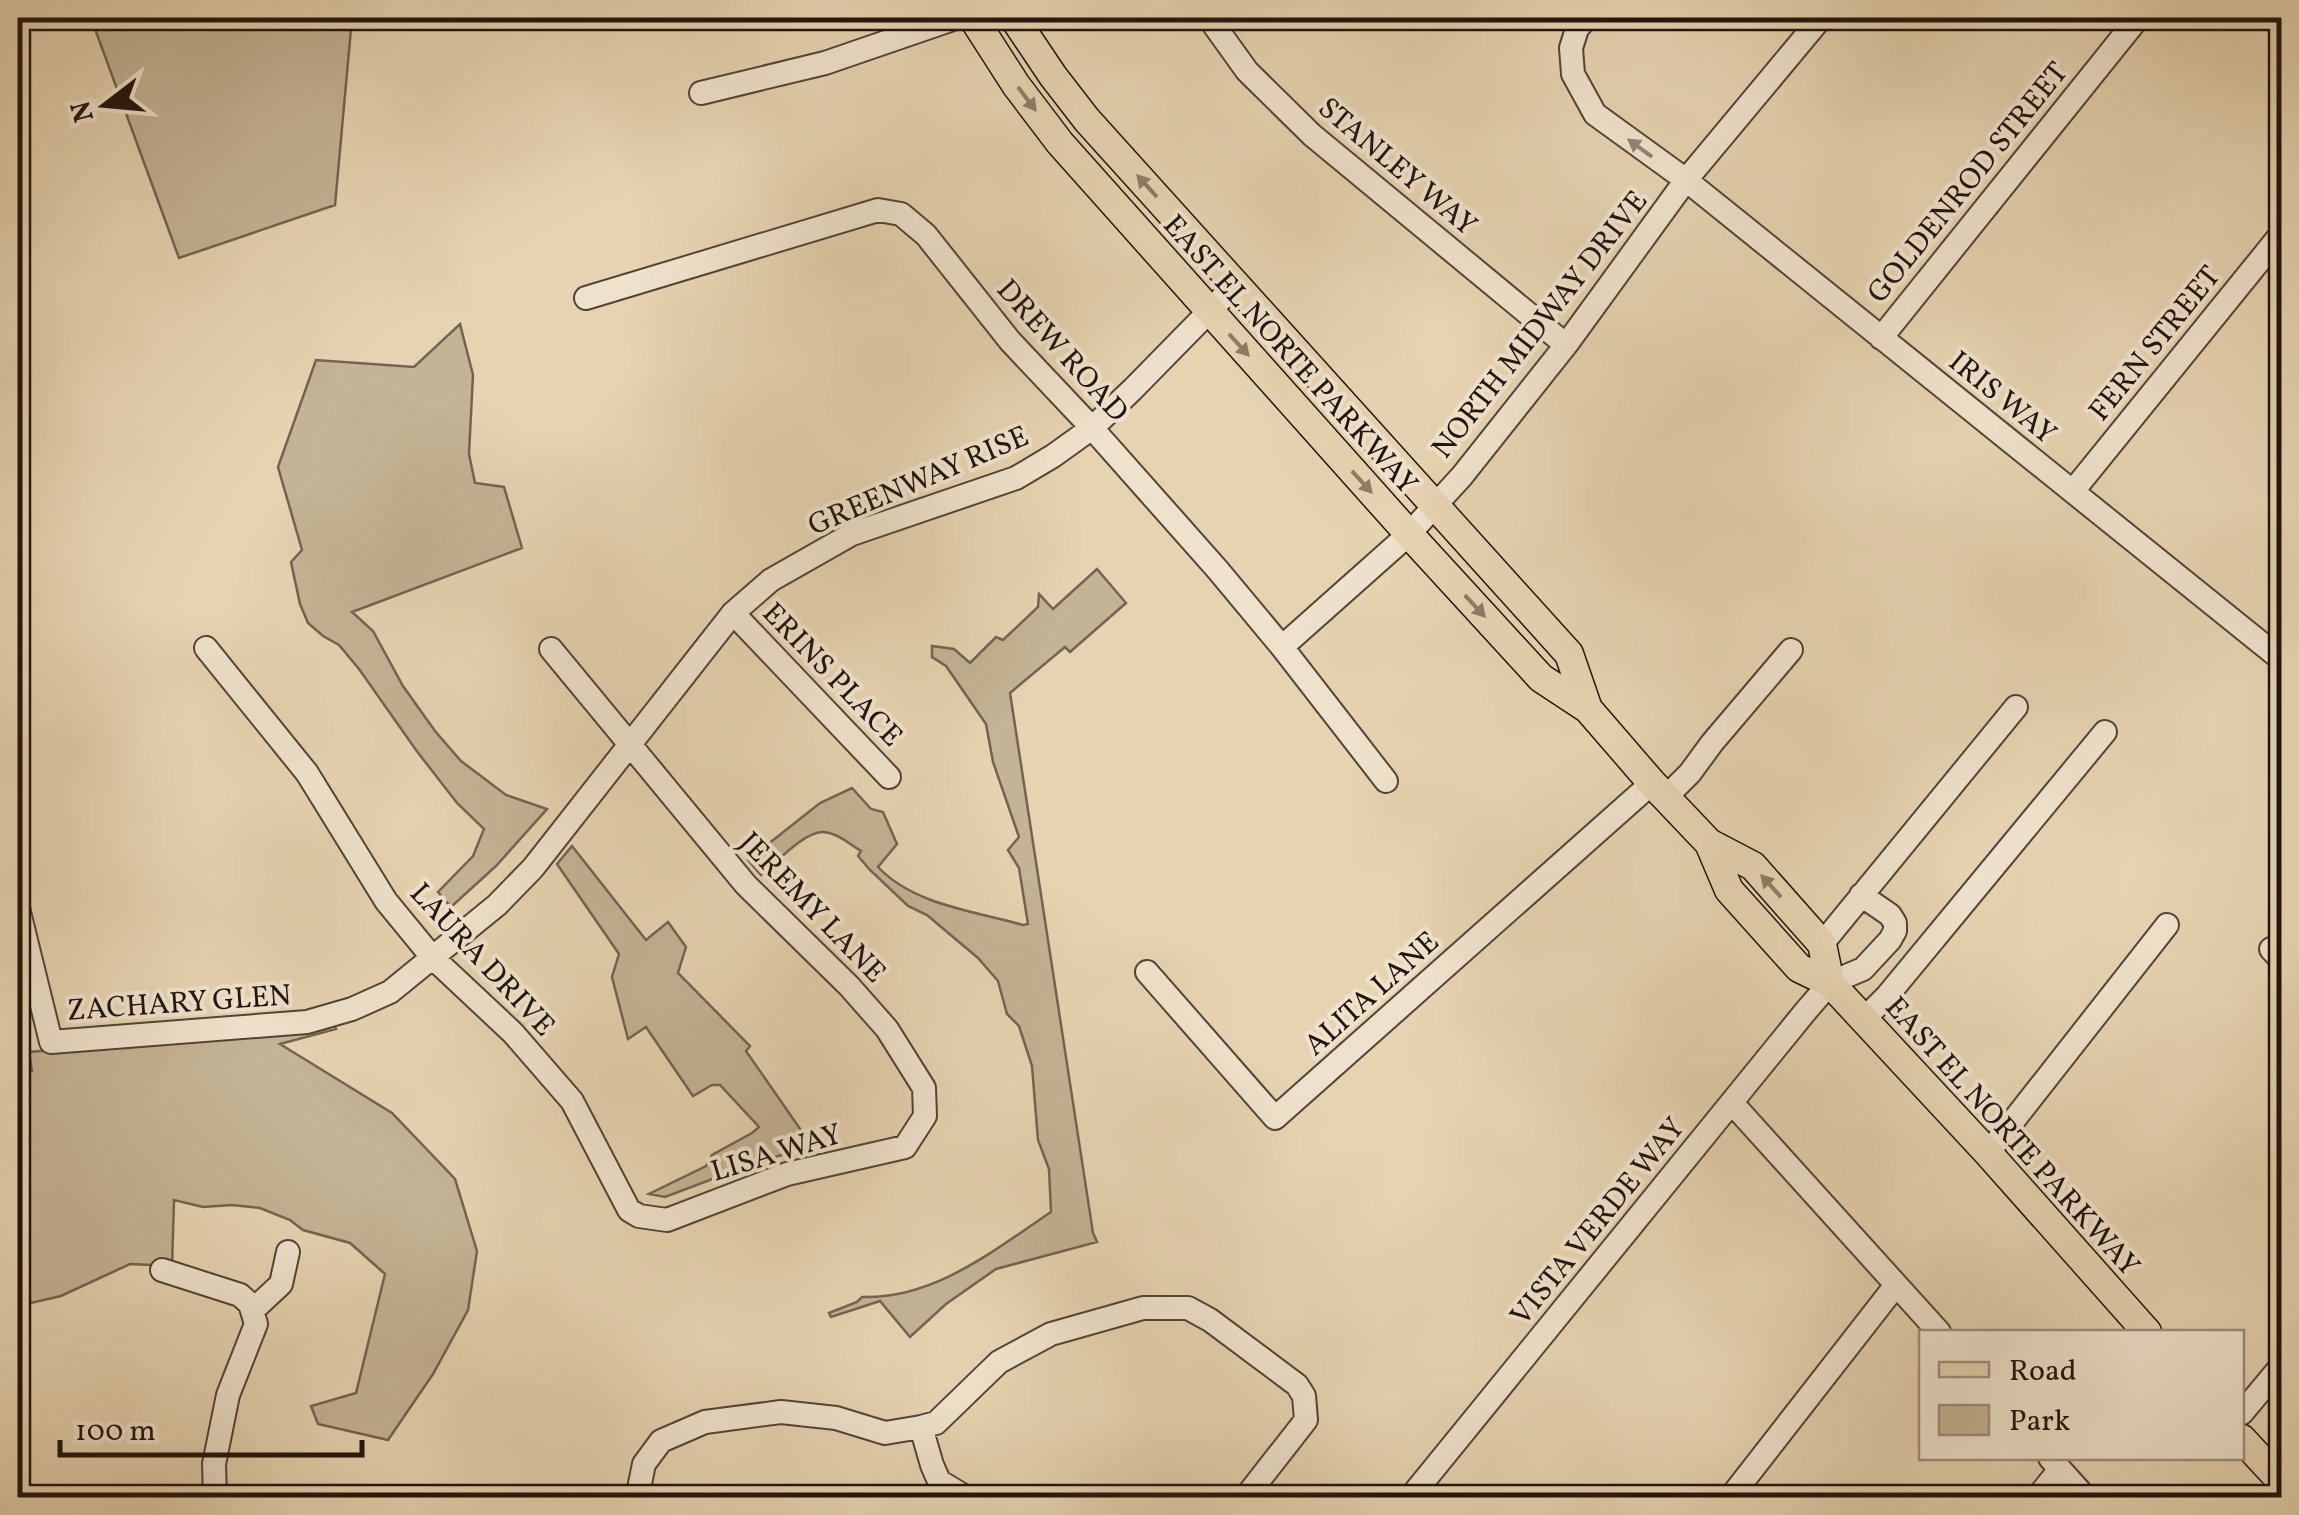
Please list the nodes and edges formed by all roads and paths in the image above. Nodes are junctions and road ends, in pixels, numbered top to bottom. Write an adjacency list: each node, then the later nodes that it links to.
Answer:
1 (956, 18): 8 (street)
2 (973, 18): 13 (main road, EAST EL NORTE PARKWAY, one-way to 13)
3 (1014, 18): 11 (main road, EAST EL NORTE PARKWAY, one-way to 3)
4 (1208, 18): 15 (street, STANLEY WAY)
5 (1586, 18): 9 (street, IRIS WAY, one-way to 5)
6 (1821, 18): 9 (street, NORTH MIDWAY DRIVE)
7 (2138, 18): 14 (street, GOLDENROD STREET)
8 (701, 93)
9 (1686, 180): 14 (street, IRIS WAY); 15 (street, NORTH MIDWAY DRIVE)
10 (2282, 232): 17 (street, FERN STREET)
11 (1235, 285): 13 (street, GREENWAY RISE); 18 (main road, EAST EL NORTE PARKWAY)
12 (586, 298): 16 (street, DREW ROAD)
13 (1209, 311): 16 (street, GREENWAY RISE); 19 (main road, EAST EL NORTE PARKWAY, one-way to 19)
14 (1881, 338): 17 (street, IRIS WAY)
15 (1566, 345): 18 (street, NORTH MIDWAY DRIVE)
16 (1092, 428): 20 (street, GREENWAY RISE); 21 (street, DREW ROAD)
17 (2073, 491): 25 (street, IRIS WAY)
18 (1435, 506): 19 (street, NORTH MIDWAY DRIVE); 27 (main road, EAST EL NORTE PARKWAY)
19 (1408, 534): 21 (street, NORTH MIDWAY DRIVE); 27 (main road, EAST EL NORTE PARKWAY, one-way to 27)
20 (733, 613): 29 (street, GREENWAY RISE); 30 (street, ERINS PLACE)
21 (1282, 647): 31 (street, DREW ROAD)
22 (206, 648): 38 (street, LAURA DRIVE)
23 (552, 649): 29 (street, JEREMY LANE)
24 (1791, 650): 32 (street)
25 (2282, 660)
26 (2016, 707): 34 (street)
27 (1588, 708): 32 (main road, EAST EL NORTE PARKWAY)
28 (2104, 732): 41 (street)
29 (628, 744): 38 (street, GREENWAY RISE); 43 (street, JEREMY LANE)
30 (890, 777)
31 (1386, 782)
32 (1659, 790): 33 (main road, EAST EL NORTE PARKWAY); 39 (street, ALITA LANE)
33 (1709, 842): 37 (main road, EAST EL NORTE PARKWAY, one-way to 33); 40 (main road, EAST EL NORTE PARKWAY)
34 (1861, 895): 37 (street); 40 (street)
35 (18, 908): 38 (street, ZACHARY GLEN)
36 (2167, 925): 44 (street)
37 (1822, 944): 40 (main road)
38 (432, 958): 45 (street, LAURA DRIVE)
39 (1148, 972)
40 (1830, 983): 41 (main road, EAST EL NORTE PARKWAY); 42 (street, VISTA VERDE WAY)
41 (1864, 1020): 44 (main road, EAST EL NORTE PARKWAY)
42 (1732, 1103): 48 (street); 62 (street, VISTA VERDE WAY)
43 (921, 1124): 45 (street, LISA WAY)
44 (1988, 1153): 51 (main road, EAST EL NORTE PARKWAY)
45 (639, 1216)
46 (288, 1252): 49 (street)
47 (162, 1270): 49 (street)
48 (1896, 1285): 50 (street); 63 (street)
49 (252, 1311): 58 (street)
50 (1937, 1330)
51 (2145, 1330)
52 (2282, 1365): 53 (street)
53 (2244, 1411)
54 (921, 1427): 59 (street); 60 (street); 61 (street)
55 (2244, 1440): 57 (main road)
56 (2055, 1463): 64 (street); 65 (street)
57 (2282, 1482)
58 (215, 1498)
59 (637, 1498)
60 (967, 1498)
61 (1246, 1498)
62 (1410, 1498)
63 (1730, 1498)
64 (2037, 1498)
65 (2086, 1498)

